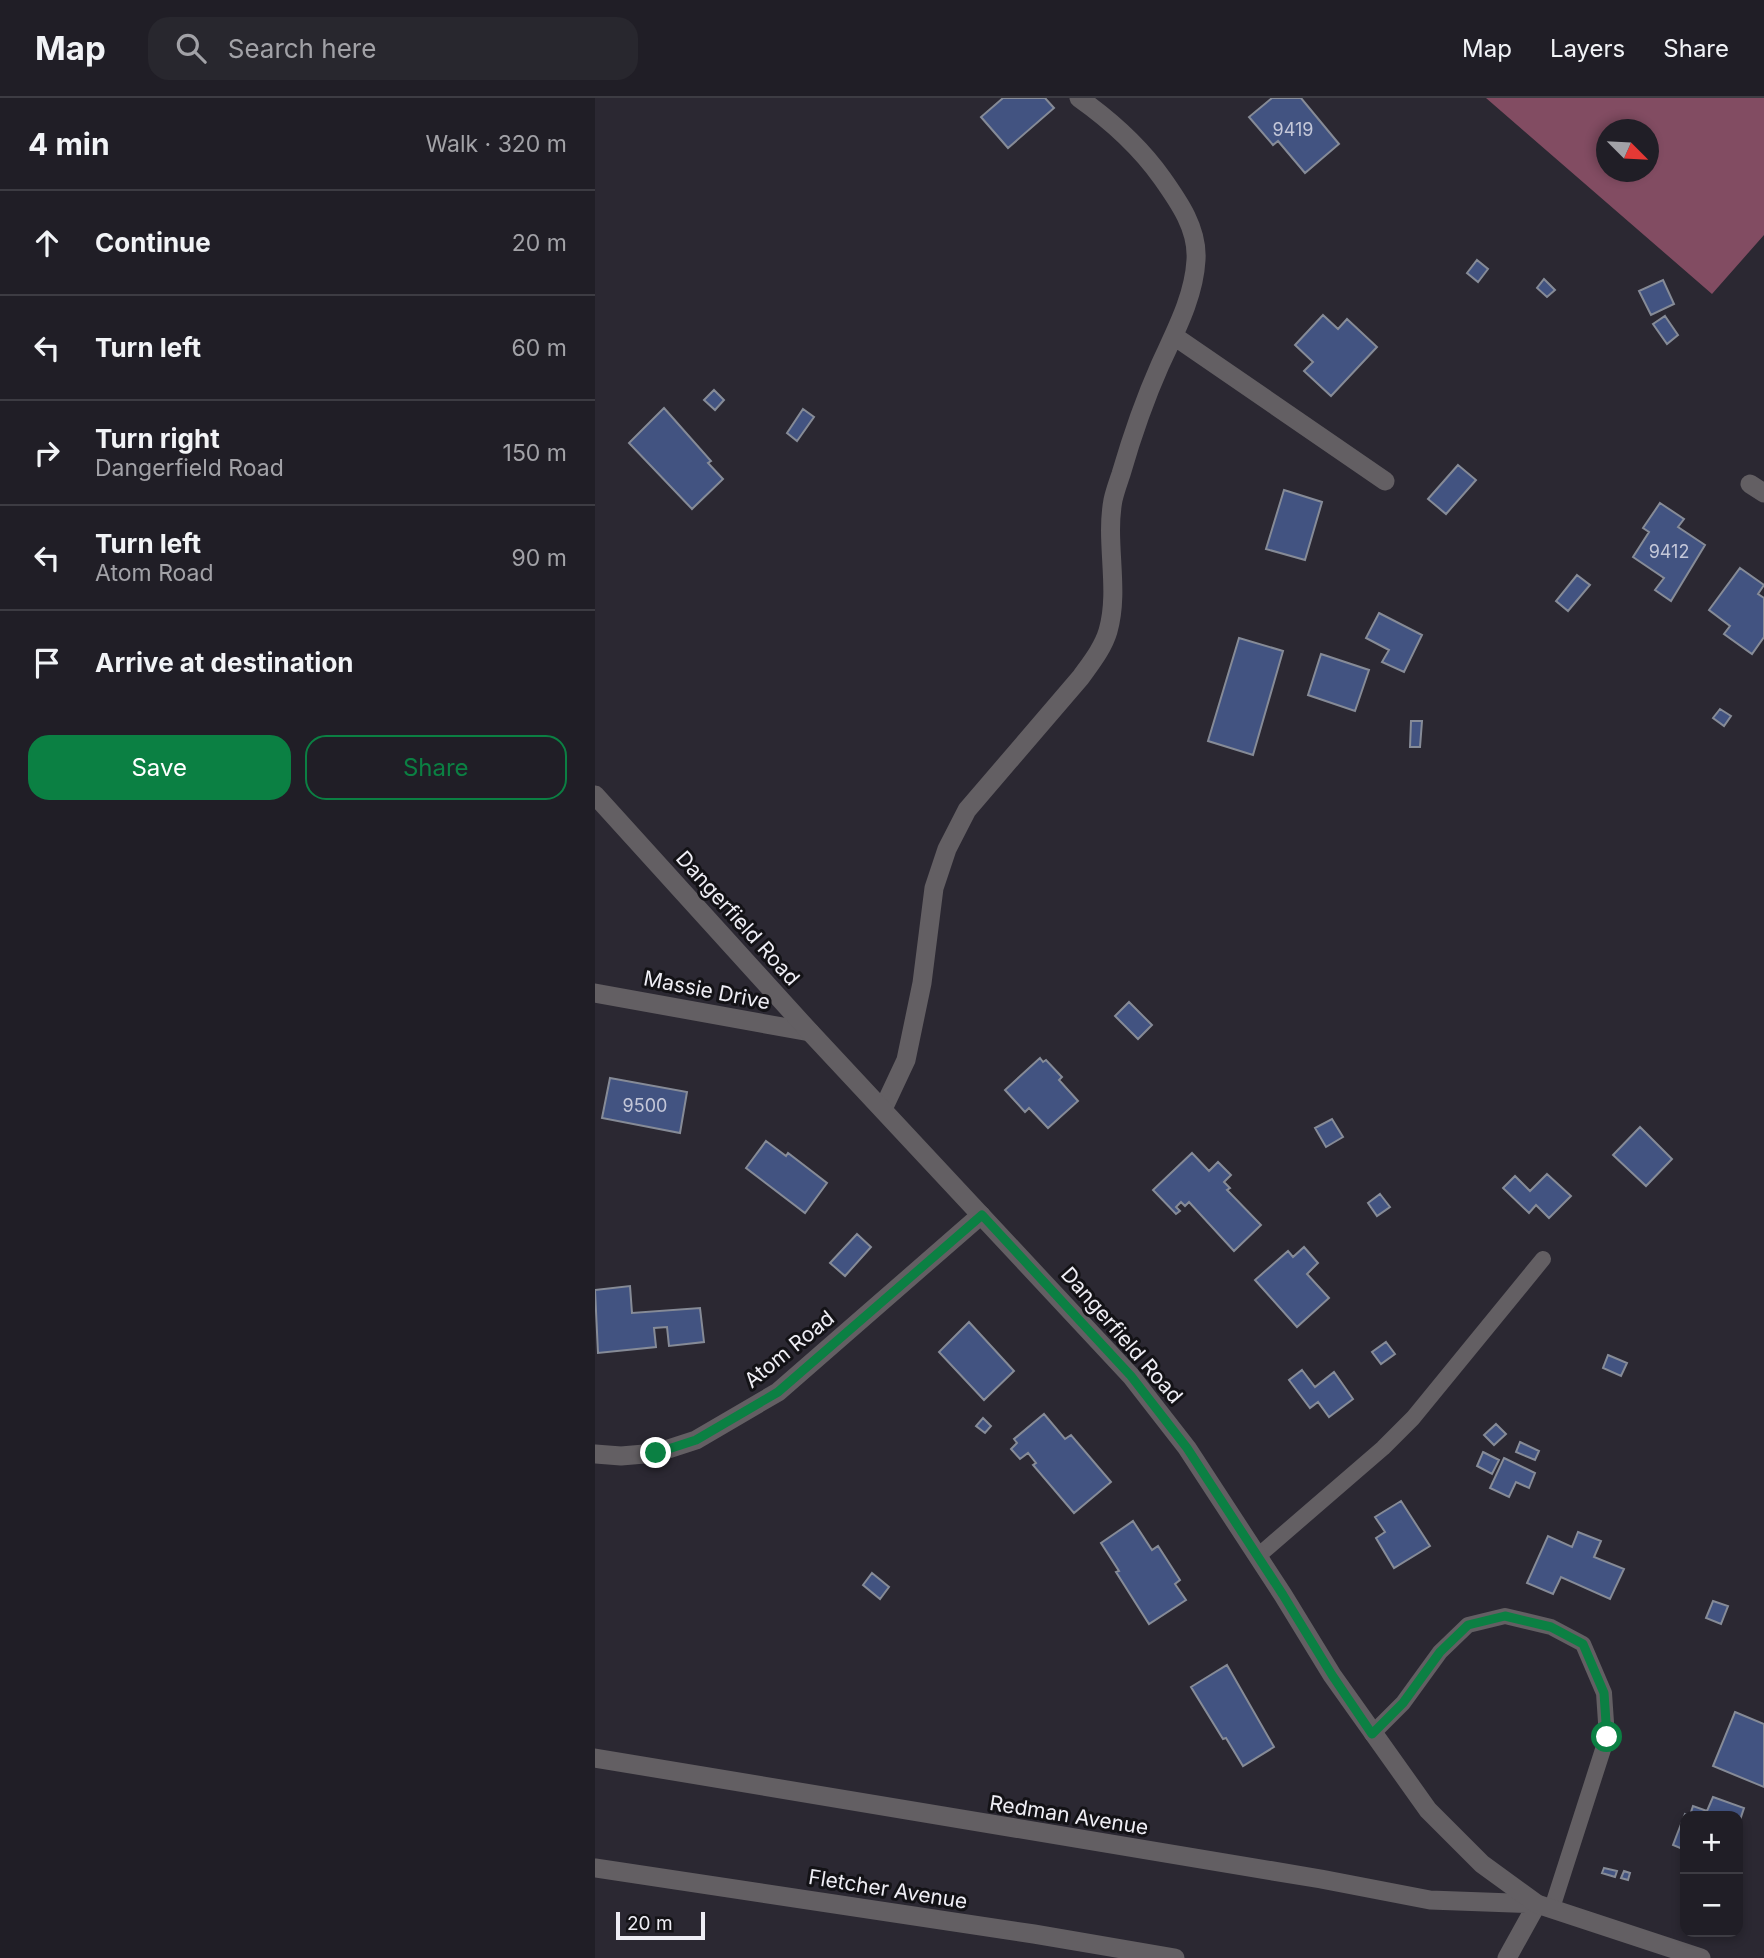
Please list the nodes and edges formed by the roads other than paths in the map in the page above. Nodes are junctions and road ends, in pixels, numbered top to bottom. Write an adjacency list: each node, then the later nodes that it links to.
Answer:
1 (1079, 98): 2 (street)
2 (1174, 335): 3 (street); 7 (street)
3 (1385, 481)
4 (595, 795): 6 (street, Dangerfield Road)
5 (595, 993): 6 (street, Massie Drive)
6 (810, 1032): 7 (street, Dangerfield Road)
7 (883, 1109): 8 (street, Dangerfield Road)
8 (982, 1215): 10 (street, Atom Road); 11 (street, Dangerfield Road)
9 (1543, 1259): 11 (lane)
10 (595, 1454)
11 (1258, 1556): 12 (street, Dangerfield Road)
12 (1372, 1734): 15 (street, Dangerfield Road); 15 (lane)
13 (595, 1758): 15 (street, Redman Avenue)
14 (595, 1868): 16 (street, Fletcher Avenue)
15 (1545, 1906): 17 (street); 18 (street, Dangerfield Road)
16 (1175, 1958)
17 (1507, 1958)
18 (1701, 1958)

